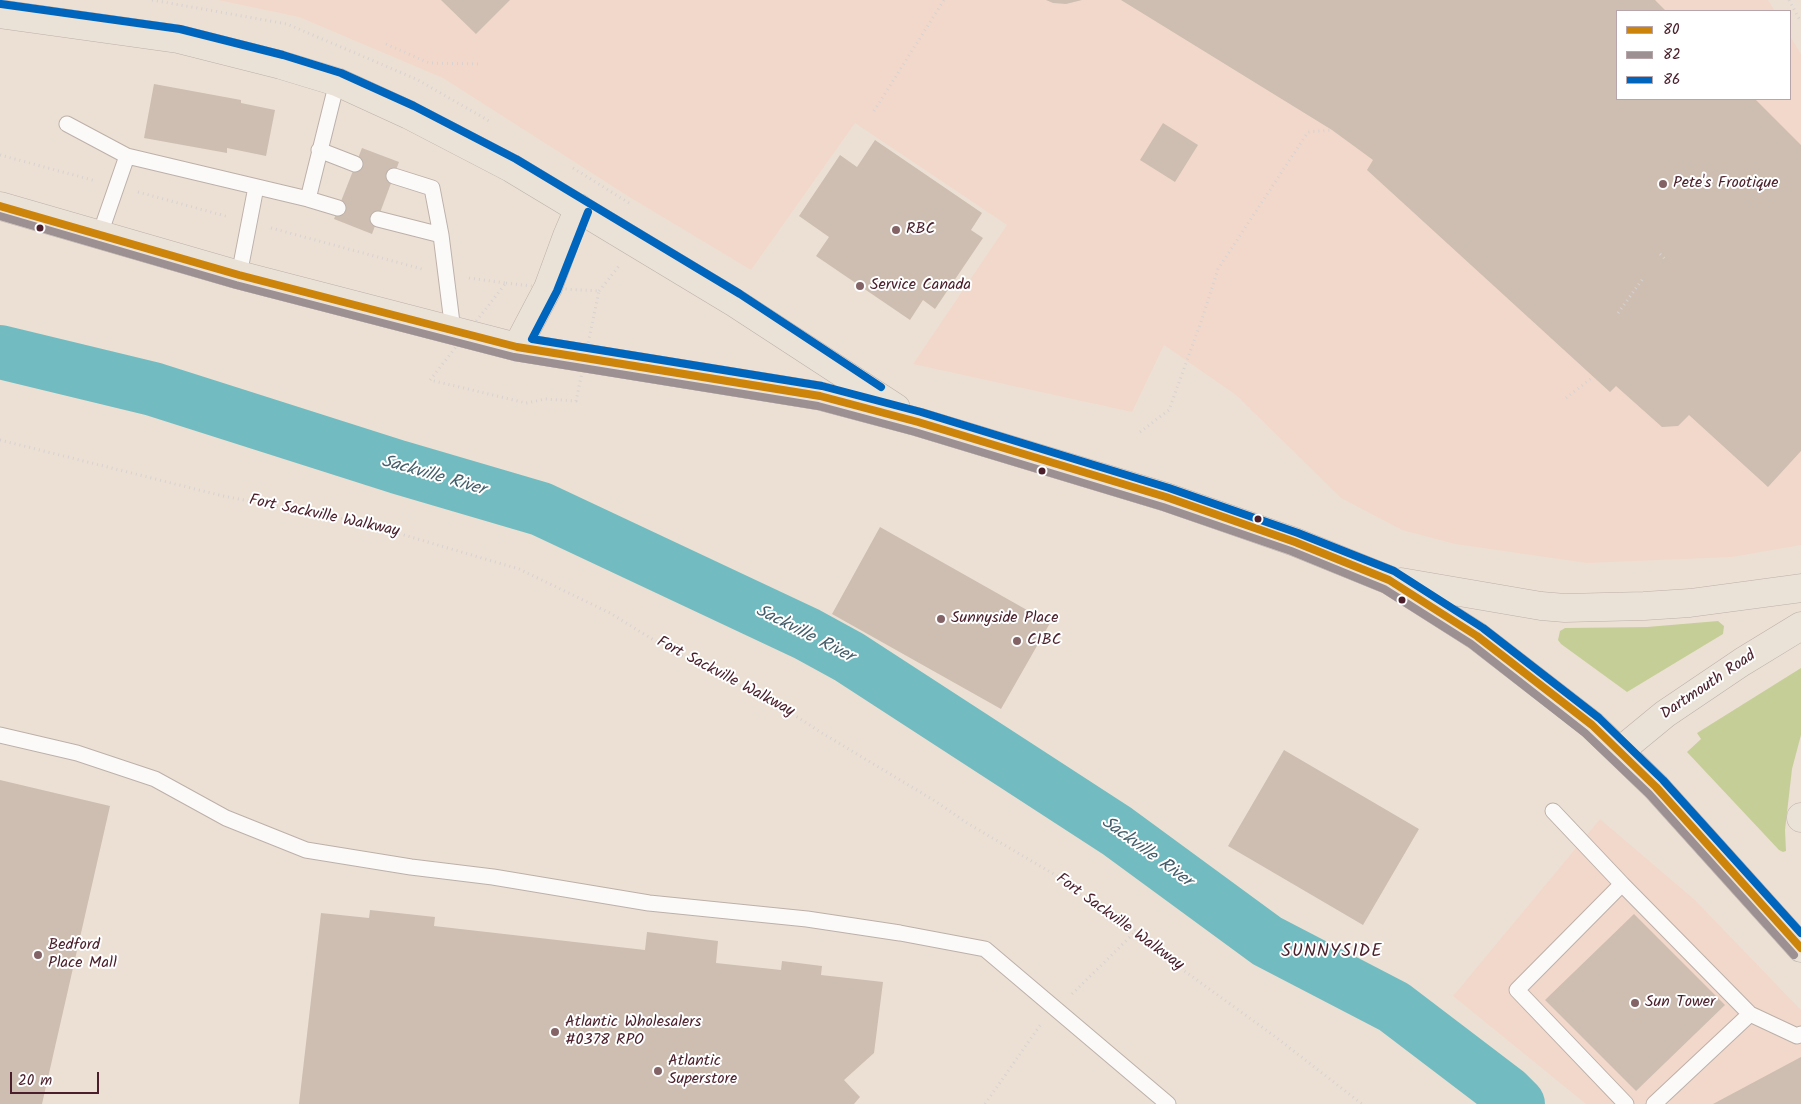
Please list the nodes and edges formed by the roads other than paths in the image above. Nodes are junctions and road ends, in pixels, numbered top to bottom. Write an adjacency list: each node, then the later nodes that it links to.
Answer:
1 (0, 14): 2 (main road)
2 (337, 82): 4 (lane); 12 (main road)
3 (67, 124): 5 (lane)
4 (319, 150): 6 (lane); 9 (lane)
5 (127, 156): 8 (lane); 14 (lane)
6 (355, 164)
7 (394, 176): 15 (lane)
8 (256, 187): 9 (lane); 16 (lane)
9 (308, 199): 11 (lane)
10 (0, 206): 14 (main road)
11 (338, 208)
12 (579, 208): 18 (main road); 19 (main road)
13 (378, 219): 15 (lane)
14 (100, 234): 16 (main road)
15 (440, 235): 17 (lane)
16 (240, 274): 17 (main road)
17 (453, 331): 18 (main road)
18 (517, 347): 19 (main road)
19 (918, 422): 20 (main road)
20 (1389, 580): 21 (main road); 24 (main road)
21 (1801, 588)
22 (1801, 626): 24 (main road, Dartmouth Road)
23 (0, 735): 30 (lane)
24 (1620, 751): 27 (main road)
25 (1553, 811): 26 (lane)
26 (1622, 884): 28 (lane); 31 (lane)
27 (1801, 948)
28 (1750, 1014): 29 (lane); 32 (lane)
29 (1801, 1034)
30 (1168, 1104)
31 (1626, 1104)
32 (1654, 1104)

